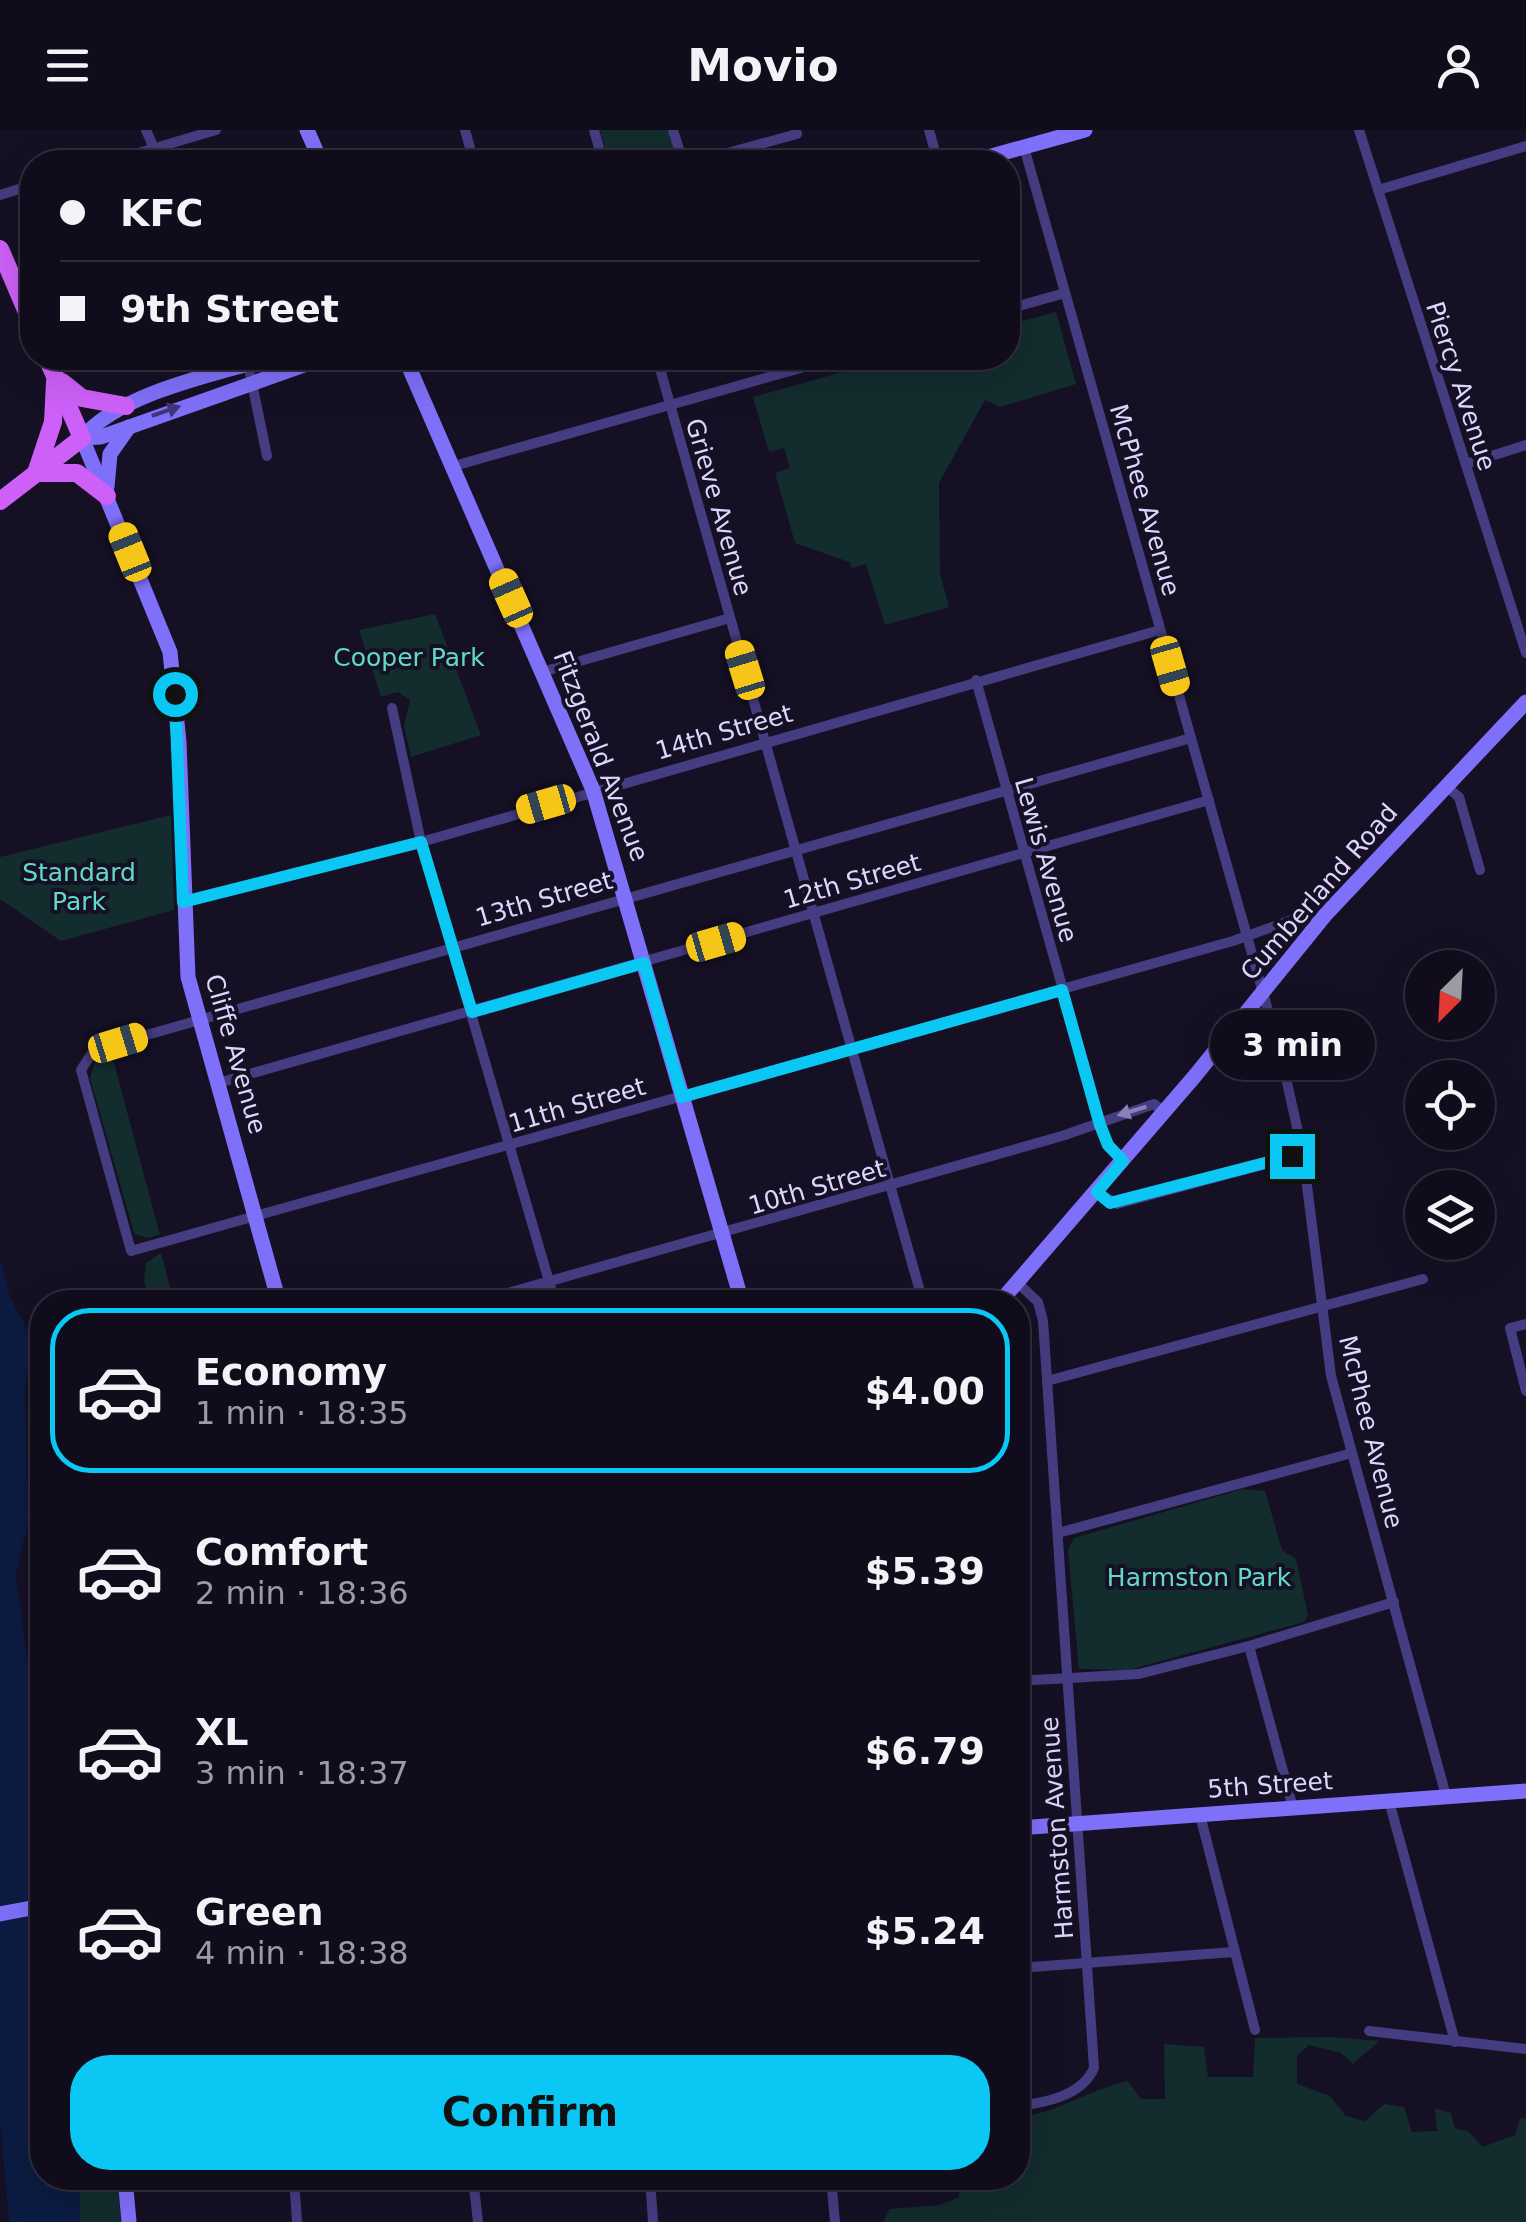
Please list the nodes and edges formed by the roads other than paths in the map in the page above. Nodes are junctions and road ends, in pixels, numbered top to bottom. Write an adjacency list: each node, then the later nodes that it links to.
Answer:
1 (146, 130): 8 (street)
2 (216, 130): 8 (street)
3 (1360, 130): 12 (street, Piercy Avenue)
4 (1075, 131): 7 (street)
5 (797, 132): 10 (street)
6 (1526, 146): 12 (street)
7 (1024, 147): 11 (street); 14 (street, McPhee Avenue)
8 (154, 149): 9 (street)
9 (150, 150)
10 (736, 150)
11 (1013, 150)
12 (1378, 190): 32 (street, Piercy Avenue)
13 (0, 249): 15 (main road)
14 (1066, 293): 16 (street); 38 (street, McPhee Avenue)
15 (20, 296)
16 (1020, 306)
17 (51, 370): 34 (main road)
18 (53, 370): 29 (main road, Cliffe Avenue)
19 (55, 370): 28 (main road)
20 (217, 370): 28 (street)
21 (250, 370): 26 (street)
22 (289, 370): 26 (street)
23 (410, 370): 33 (street, Fitzgerald Avenue)
24 (660, 370): 27 (street, Grieve Avenue)
25 (792, 370): 27 (street)
26 (252, 383): 28 (street, one-way to 26); 31 (street)
27 (669, 404): 33 (street); 37 (street, Grieve Avenue)
28 (130, 414): 29 (street); 35 (street)
29 (82, 438): 34 (main road); 35 (street, Cliffe Avenue)
30 (1526, 445): 32 (street)
31 (267, 456)
32 (1466, 464): 39 (street, Piercy Avenue)
33 (454, 466): 40 (street, Fitzgerald Avenue)
34 (35, 474): 35 (main road); 36 (main road)
35 (107, 496): 55 (street, Cliffe Avenue)
36 (0, 502)
37 (730, 618): 40 (street); 45 (street, Grieve Avenue)
38 (1160, 630): 41 (street, 14th Street); 44 (street, McPhee Avenue)
39 (1526, 653)
40 (542, 672): 48 (street, Fitzgerald Avenue)
41 (976, 680): 45 (street, 14th Street); 47 (street, Lewis Avenue)
42 (1526, 702): 46 (street, Cumberland Road)
43 (392, 708): 50 (street)
44 (1191, 738): 47 (street, 13th Street); 49 (street, McPhee Avenue)
45 (766, 741): 48 (street, 14th Street); 51 (street, Grieve Avenue)
46 (1447, 787): 53 (street); 57 (street, Cumberland Road)
47 (1006, 788): 51 (street, 13th Street); 52 (street, Lewis Avenue)
48 (592, 790): 50 (street, 14th Street); 54 (street, Fitzgerald Avenue)
49 (1208, 800): 52 (street, 12th Street); 58 (street, McPhee Avenue)
50 (421, 842): 55 (street, 14th Street); 59 (street)
51 (796, 848): 54 (street, 13th Street); 56 (street, Grieve Avenue)
52 (1024, 853): 56 (street, 12th Street); 61 (street, Lewis Avenue)
53 (1480, 870)
54 (627, 896): 59 (street, 13th Street); 60 (street, Fitzgerald Avenue)
55 (183, 902): 64 (street, Cliffe Avenue)
56 (813, 913): 60 (street, 12th Street); 65 (street, Grieve Avenue)
57 (1322, 918): 58 (street, 11th Street); 62 (street, Cumberland Road)
58 (1246, 934): 61 (street, 11th Street); 62 (street, McPhee Avenue)
59 (452, 946): 63 (street); 64 (street, 13th Street)
60 (644, 963): 63 (street, 12th Street); 67 (street, Fitzgerald Avenue)
61 (1062, 990): 65 (street, 11th Street); 69 (street, Lewis Avenue)
62 (1263, 994): 68 (street, Cumberland Road); 71 (street, McPhee Avenue)
63 (472, 1012): 66 (street, 12th Street); 70 (street)
64 (199, 1019): 66 (street, Cliffe Avenue); 77 (street, 13th Street)
65 (853, 1049): 67 (street, 11th Street); 73 (street, Grieve Avenue)
66 (218, 1083): 75 (street, Cliffe Avenue)
67 (682, 1097): 70 (street, 11th Street); 76 (street, Fitzgerald Avenue)
68 (1164, 1112): 69 (street, 10th Street, one-way to 69); 72 (street, Cumberland Road)
69 (1100, 1125): 72 (street, Lewis Avenue); 73 (street, 10th Street)
70 (508, 1145): 75 (street, 11th Street); 79 (street)
71 (1302, 1154): 74 (street); 89 (street, McPhee Avenue)
72 (1123, 1161): 74 (street, Cumberland Road)
73 (892, 1186): 76 (street, 10th Street); 85 (street, Grieve Avenue)
74 (1097, 1192): 80 (street, Cumberland Road)
75 (256, 1217): 77 (street, 11th Street); 81 (street, Cliffe Avenue)
76 (722, 1235): 79 (street, 10th Street); 84 (street, Fitzgerald Avenue)
77 (131, 1251)
78 (1423, 1279): 89 (street)
79 (547, 1282): 82 (street, 10th Street); 83 (street)
80 (1018, 1283): 86 (street, Cumberland Road); 87 (street, Harmston Avenue)
81 (276, 1290)
82 (519, 1290)
83 (550, 1290)
84 (738, 1290)
85 (920, 1290)
86 (1011, 1290)
87 (1024, 1290)
88 (1030, 1297): 91 (street, Harmston Avenue)
89 (1322, 1306): 91 (street); 93 (street, McPhee Avenue)
90 (1526, 1324): 92 (street)
91 (1047, 1381): 94 (street, Harmston Avenue)
92 (1526, 1391)
93 (1352, 1453): 94 (street); 95 (street, McPhee Avenue)
94 (1058, 1533): 97 (street, Harmston Avenue)
95 (1394, 1602): 96 (street); 100 (street, McPhee Avenue)
96 (1249, 1646): 97 (street); 102 (street)
97 (1065, 1679): 98 (street); 104 (street, Harmston Avenue)
98 (1030, 1681)
99 (1526, 1790): 100 (street, 5th Street)
100 (1446, 1796): 101 (street, 5th Street)
101 (1388, 1802): 102 (street, 5th Street); 113 (street)
102 (1293, 1808): 103 (street, 5th Street)
103 (1200, 1815): 104 (street, 5th Street); 108 (street)
104 (1077, 1824): 105 (street, 5th Street); 109 (street, Harmston Avenue)
105 (1030, 1827)
106 (30, 1908): 107 (street)
107 (0, 1914)
108 (1234, 1952): 109 (street); 111 (street)
109 (1087, 1964): 110 (street); 115 (street, Harmston Avenue)
110 (1030, 1967)
111 (1254, 2030)
112 (1370, 2031): 113 (street)
113 (1455, 2042): 114 (street)
114 (1526, 2049)
115 (1030, 2103)
116 (126, 2190): 121 (street)
117 (295, 2190): 122 (street)
118 (475, 2190): 123 (street)
119 (651, 2190): 124 (street)
120 (832, 2190): 125 (street)
121 (129, 2222)
122 (297, 2222)
123 (478, 2222)
124 (654, 2222)
125 (834, 2222)

